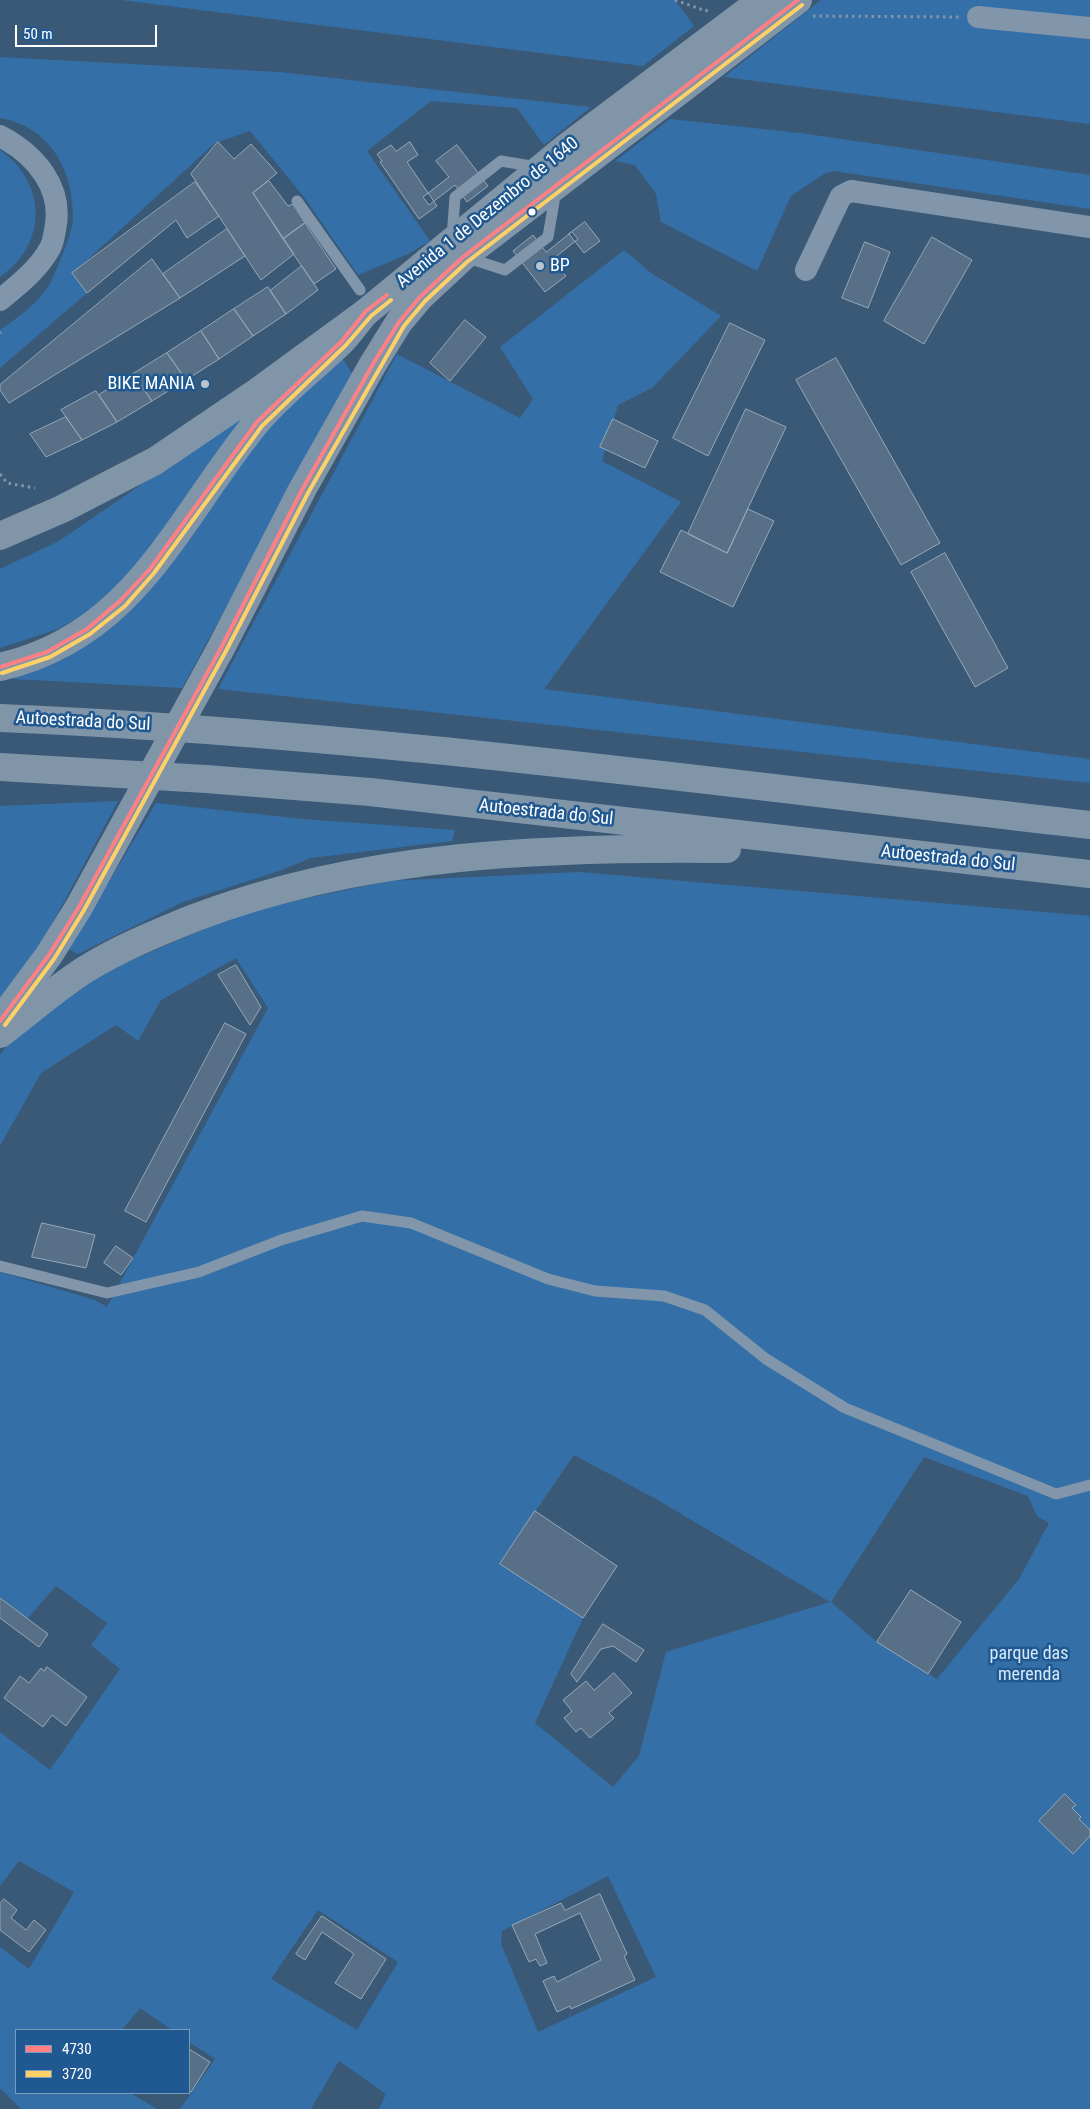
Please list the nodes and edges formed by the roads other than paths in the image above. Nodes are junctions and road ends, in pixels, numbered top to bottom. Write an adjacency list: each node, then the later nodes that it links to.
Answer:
1 (782, 3): 5 (main road, Avenida 1 de Dezembro de 1640); 5 (main road, Avenida 1 de Dezembro de 1640)
2 (978, 17): 3 (street)
3 (1090, 28)
4 (0, 136): 10 (street)
5 (551, 176): 8 (main road, Avenida 1 de Dezembro de 1640); 8 (lane); 8 (lane)
6 (297, 201): 11 (lane)
7 (1090, 227): 9 (street)
8 (458, 250): 11 (main road, Avenida 1 de Dezembro de 1640); 21 (main road)
9 (806, 270)
10 (0, 300)
11 (363, 301): 12 (main road, Avenida 1 de Dezembro de 1640); 13 (main road)
12 (0, 536)
13 (0, 667)
14 (0, 697): 16 (main road)
15 (0, 718): 16 (main road, Autoestrada do Sul)
16 (60, 720): 18 (main road, Autoestrada do Sul)
17 (0, 767): 19 (main road, Autoestrada do Sul)
18 (1090, 825)
19 (868, 850): 20 (main road, Autoestrada do Sul); 22 (main road)
20 (1090, 874)
21 (0, 1020)
22 (0, 1034)
23 (0, 1266): 24 (lane)
24 (1090, 1485)

